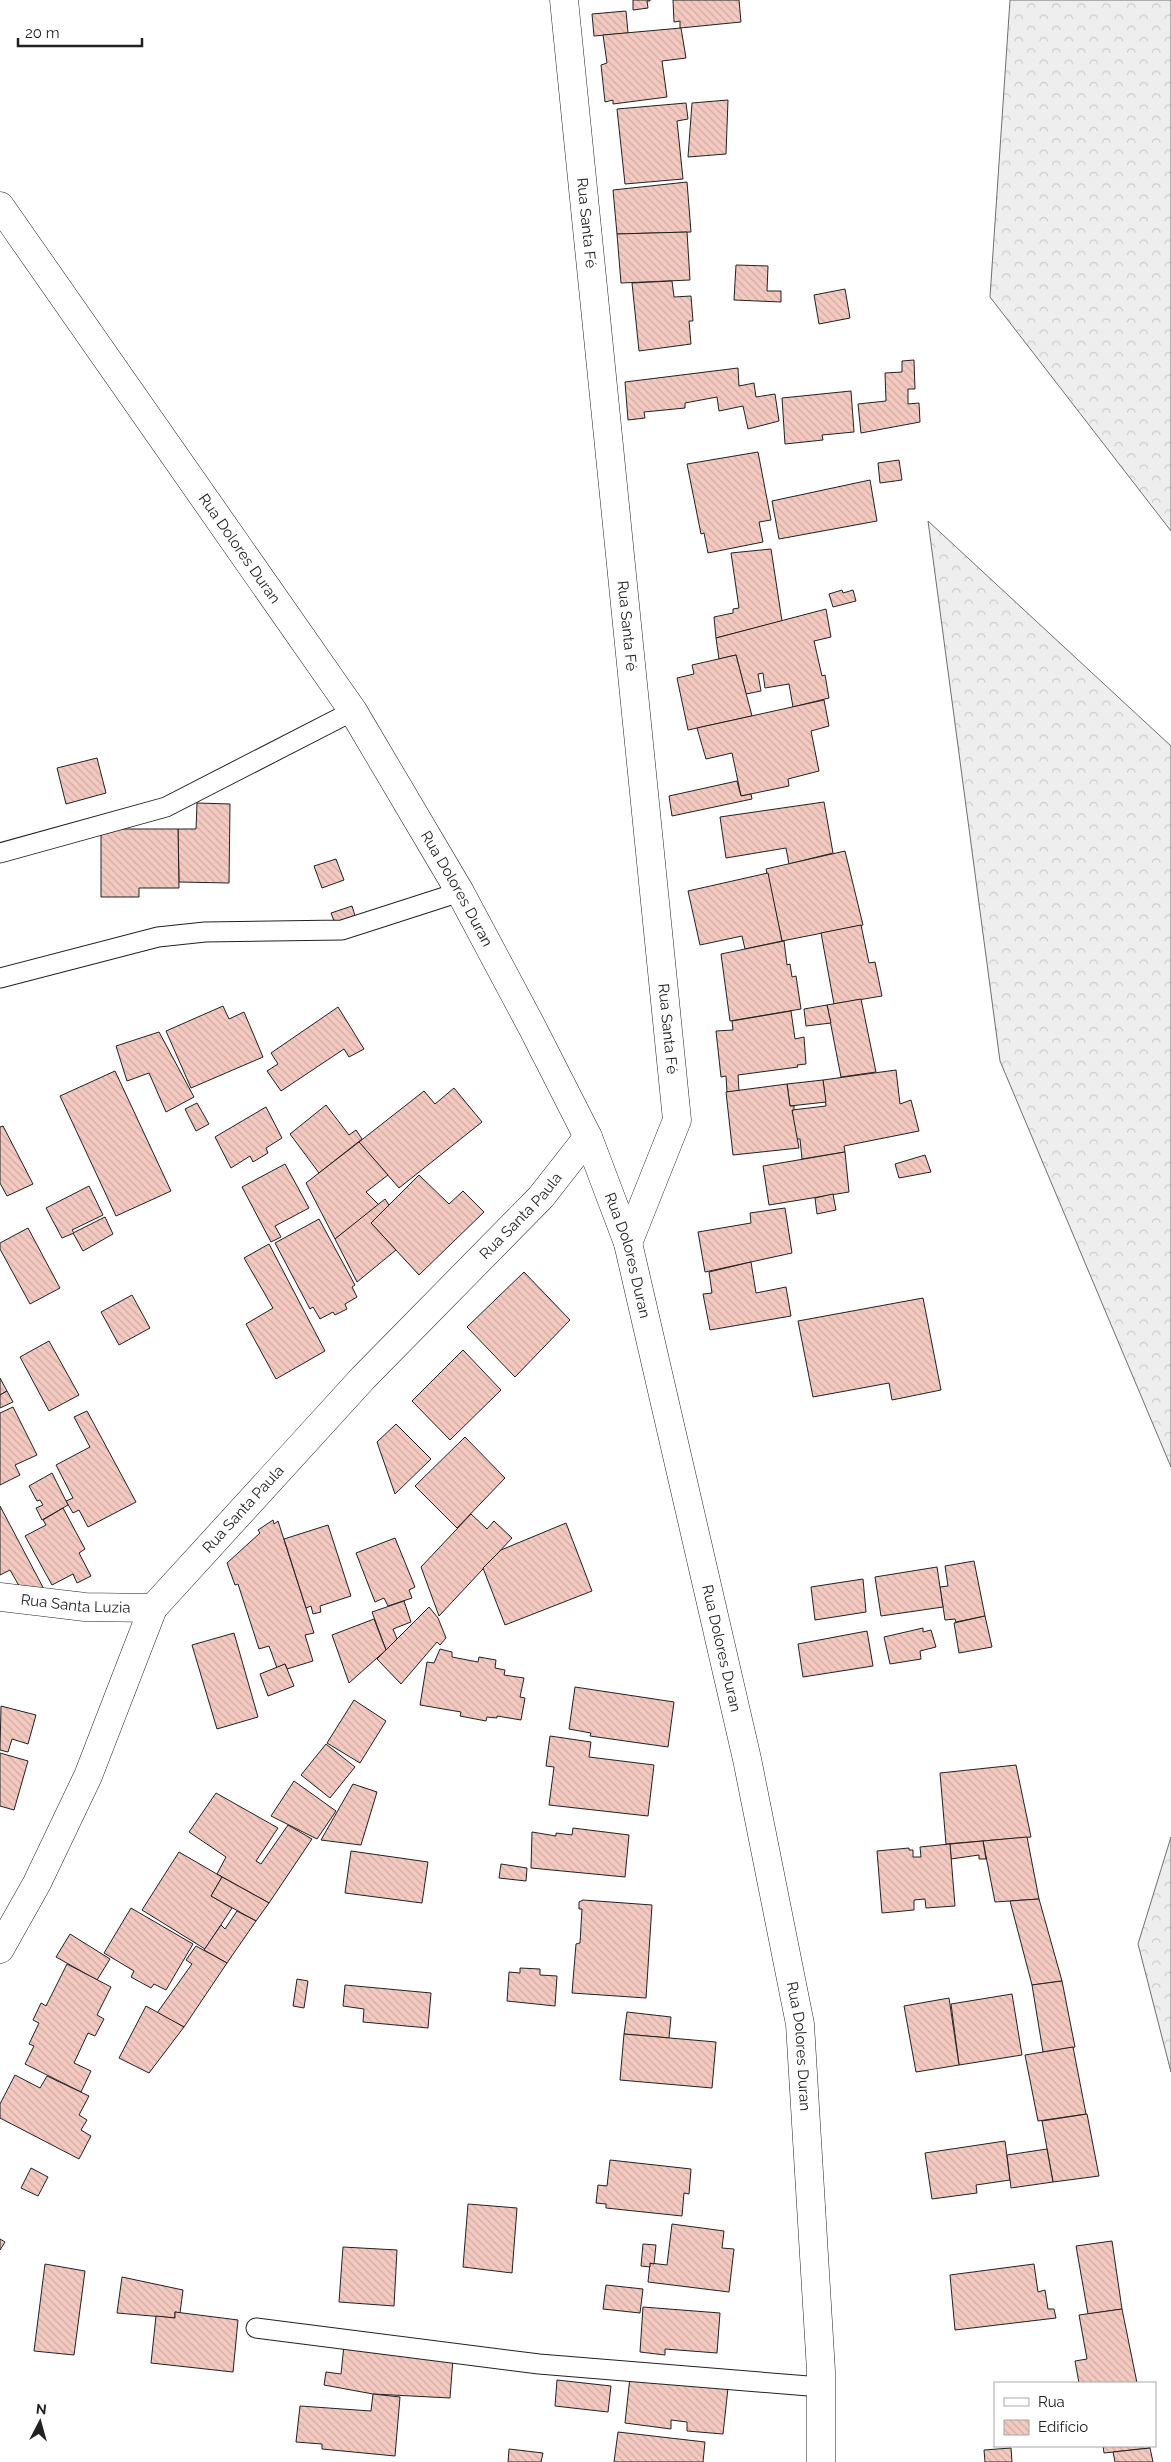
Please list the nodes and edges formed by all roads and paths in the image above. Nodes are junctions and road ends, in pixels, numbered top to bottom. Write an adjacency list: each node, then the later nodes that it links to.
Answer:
1 (564, 0): 8 (street, Rua Santa Fé)
2 (0, 206): 3 (street, Rua Dolores Duran)
3 (353, 711): 4 (lane); 5 (street, Rua Dolores Duran)
4 (0, 853)
5 (460, 892): 6 (lane); 7 (street, Rua Dolores Duran)
6 (0, 978)
7 (588, 1138): 8 (street, Rua Dolores Duran); 10 (street, Rua Santa Paula)
8 (628, 1243): 13 (street, Rua Dolores Duran)
9 (0, 1597): 10 (street, Rua Santa Luzia)
10 (153, 1608): 11 (street, Rua Santa Paula)
11 (0, 1949)
12 (256, 2328): 13 (lane)
13 (821, 2387): 14 (street, Rua Dolores Duran)
14 (821, 2462)

